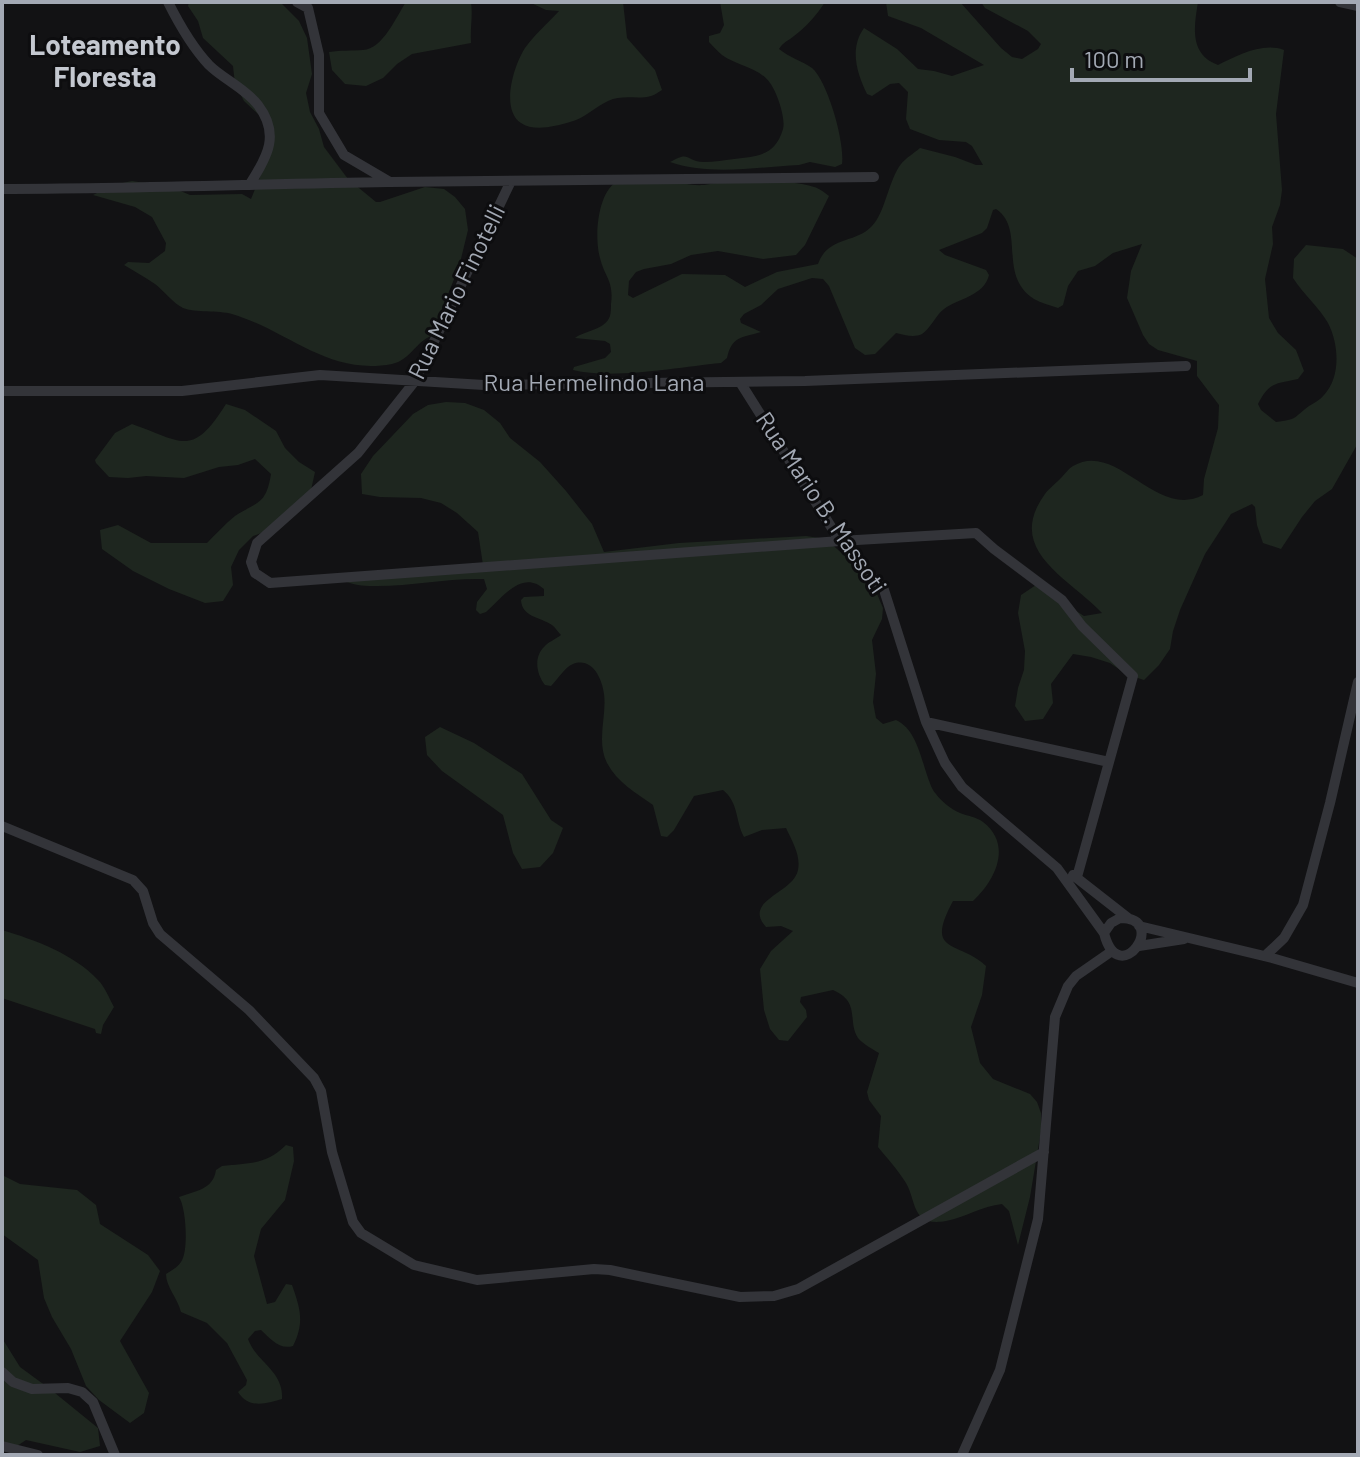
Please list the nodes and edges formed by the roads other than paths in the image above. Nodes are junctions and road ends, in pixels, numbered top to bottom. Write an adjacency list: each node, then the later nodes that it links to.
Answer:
1 (168, 2): 8 (street)
2 (297, 2): 7 (street)
3 (1340, 2): 4 (street)
4 (1358, 6)
5 (874, 177): 6 (street)
6 (511, 181): 7 (street); 11 (street, Rua Mario Finotelli)
7 (390, 182): 8 (street)
8 (250, 184): 9 (street)
9 (2, 189)
10 (1186, 366): 12 (street, Rua Hermelindo Lana)
11 (415, 381): 12 (street, Rua Hermelindo Lana); 13 (street, Rua Hermelindo Lana); 14 (street, Rua Mario Finotelli)
12 (740, 382): 14 (street, Rua Mario B. Massoti)
13 (2, 391)
14 (840, 541): 16 (street, Rua Mario B. Massoti); 17 (street)
15 (1358, 682): 27 (street)
16 (926, 722): 17 (street); 19 (street, Rua Mario B. Massoti)
17 (1109, 762): 20 (street)
18 (2, 826): 30 (street)
19 (1057, 868): 20 (street); 23 (street)
20 (1077, 877): 21 (street)
21 (1128, 918): 22 (street); 23 (street)
22 (1139, 926): 24 (street); 25 (street)
23 (1104, 935): 26 (street); 28 (street)
24 (1190, 938): 25 (street); 27 (street)
25 (1139, 946): 26 (street)
26 (1112, 951): 28 (street)
27 (1265, 956): 29 (street)
28 (1086, 968): 30 (street)
29 (1358, 983)
30 (1044, 1152): 35 (street)
31 (2, 1372): 34 (street)
32 (2, 1446): 33 (street)
33 (38, 1455)
34 (115, 1455)
35 (962, 1455)

